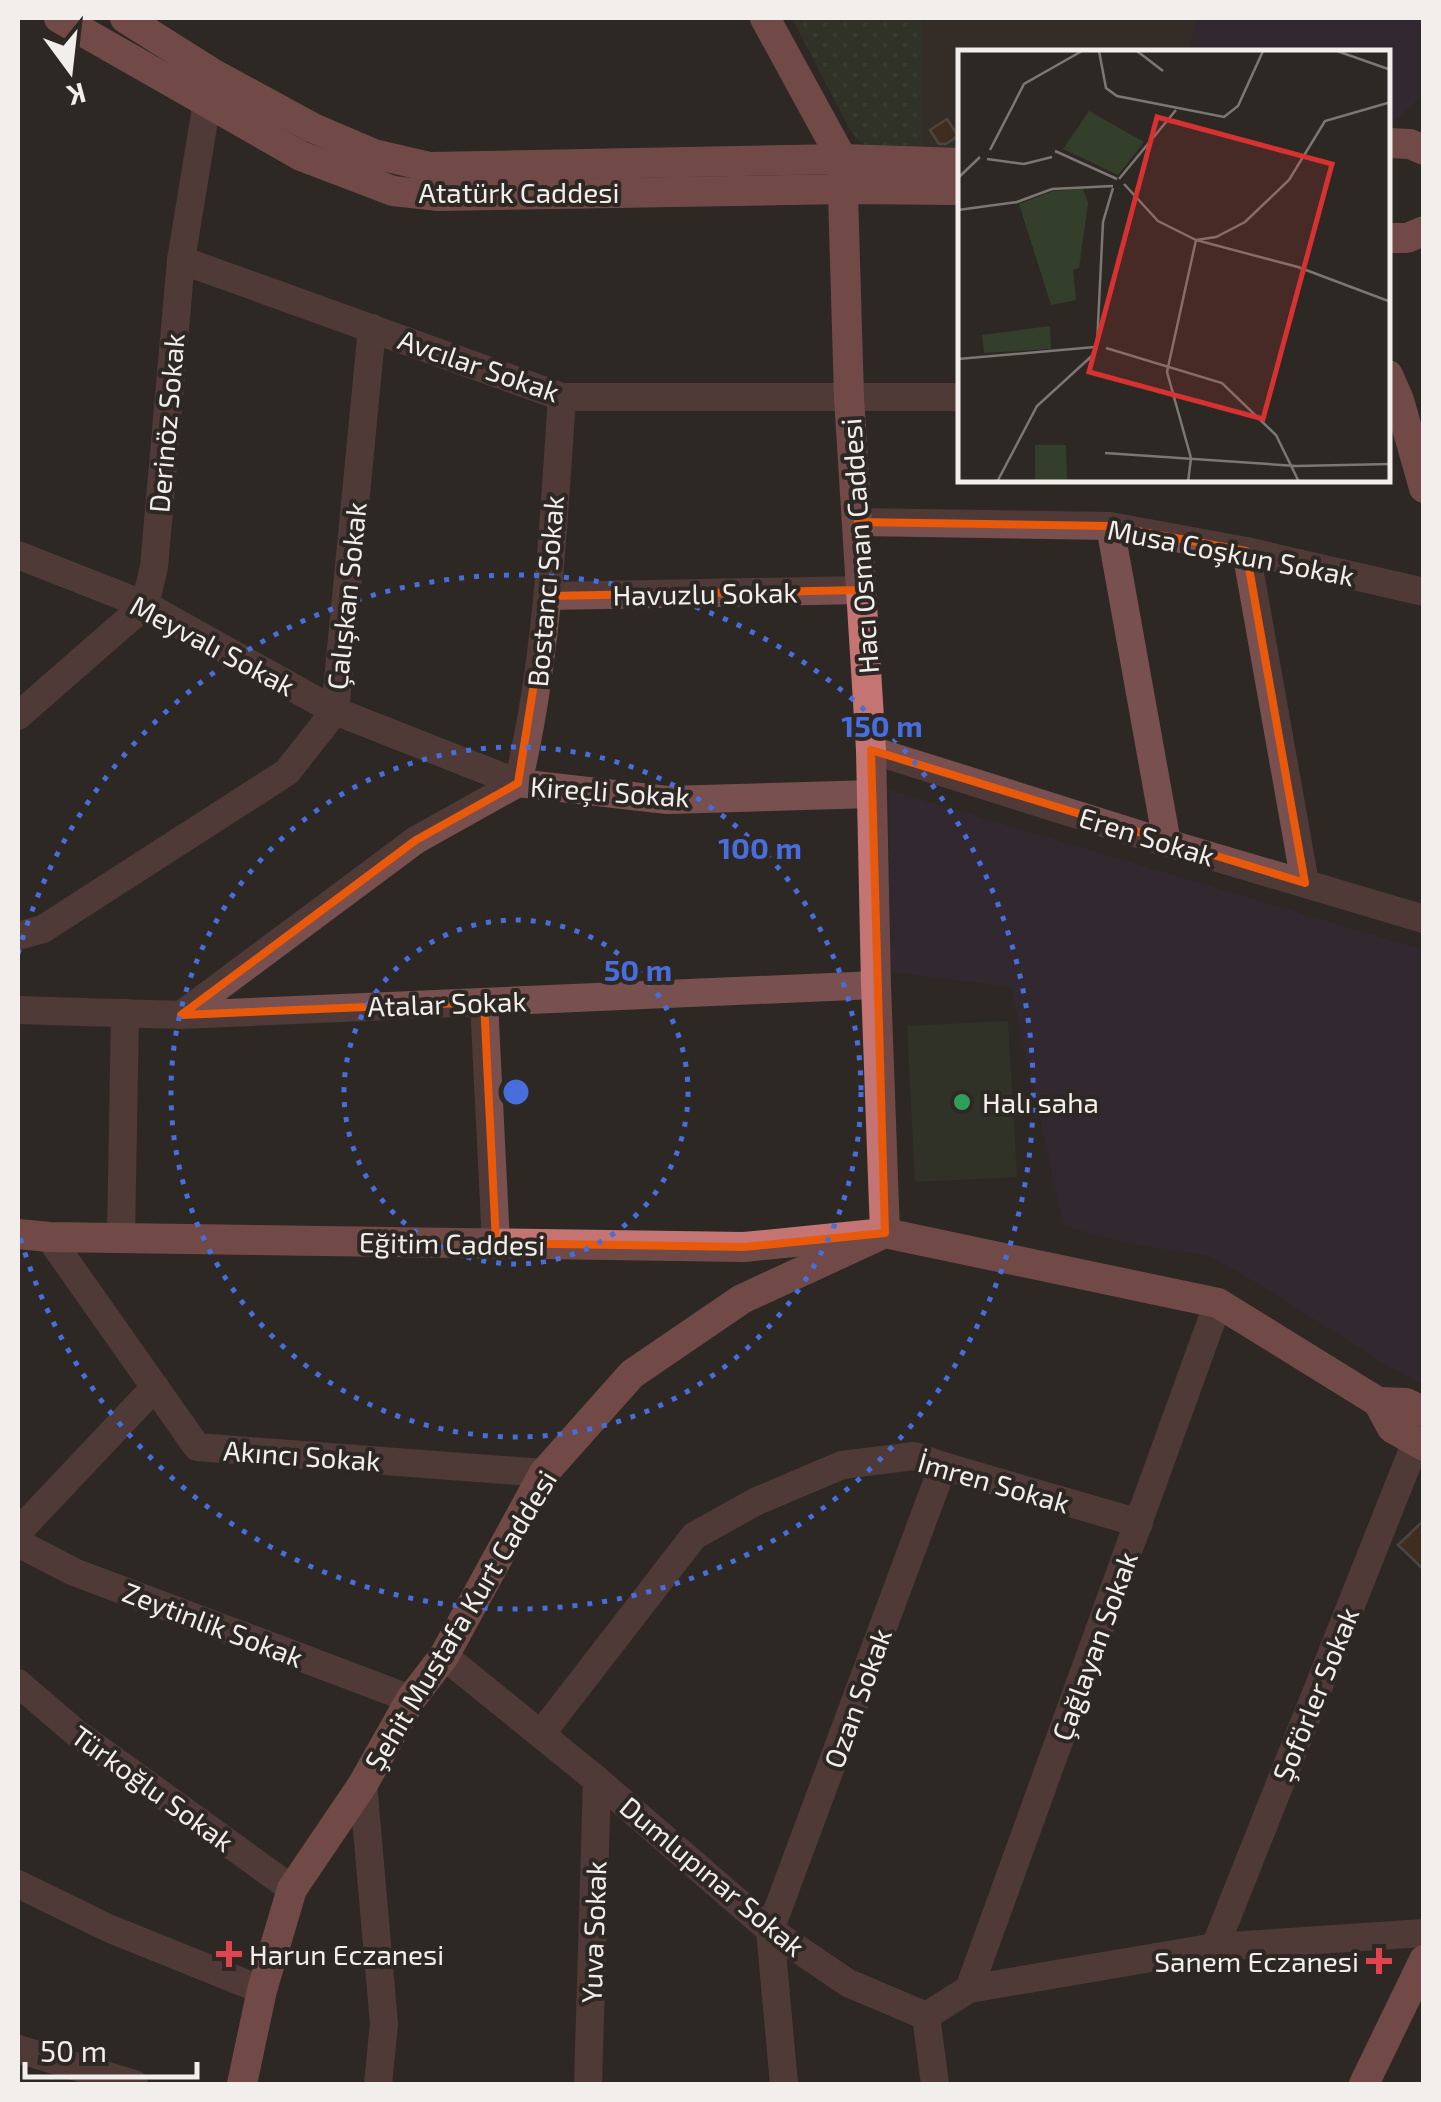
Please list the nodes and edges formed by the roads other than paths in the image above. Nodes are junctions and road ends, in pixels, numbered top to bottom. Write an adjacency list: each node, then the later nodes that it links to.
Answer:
1 (60, 18): 4 (main road, Atatürk Caddesi)
2 (125, 18): 4 (main road, Atatürk Caddesi)
3 (765, 18): 6 (main road)
4 (209, 87): 6 (main road, Atatürk Caddesi); 10 (street, Derinöz Sokak)
5 (958, 163): 6 (main road, Atatürk Caddesi)
6 (843, 174): 7 (main road, Atatürk Caddesi); 13 (main road, Hacı Osman Caddesi)
7 (958, 190)
8 (1424, 231): 9 (main road)
9 (1391, 238)
10 (181, 260): 11 (street, Avcılar Sokak); 24 (street, Derinöz Sokak)
11 (372, 328): 14 (street, Avcılar Sokak); 25 (street, Çalışkan Sokak)
12 (1392, 392): 16 (main road)
13 (850, 396): 14 (street, Avcılar Sokak); 15 (street, Avcılar Sokak); 17 (main road, Hacı Osman Caddesi)
14 (562, 397): 23 (street, Bostancı Sokak)
15 (958, 397)
16 (1424, 488)
17 (858, 522): 18 (street, Musa Coşkun Sokak); 21 (main road, Hacı Osman Caddesi)
18 (1110, 526): 19 (street, Musa Coşkun Sokak); 30 (street)
19 (1246, 551): 22 (street, Musa Coşkun Sokak); 31 (street)
20 (18, 555): 24 (street, Meyvalı Sokak)
21 (862, 590): 23 (street, Havuzlu Sokak); 27 (main road, Hacı Osman Caddesi)
22 (1424, 592)
23 (548, 596): 28 (street, Bostancı Sokak)
24 (145, 605): 25 (street, Meyvalı Sokak); 26 (street)
25 (335, 712): 28 (street, Meyvalı Sokak); 33 (street, Çalışkan Sokak)
26 (18, 716)
27 (871, 750): 29 (main road, Hacı Osman Caddesi); 30 (street, Eren Sokak)
28 (518, 784): 29 (street, Kireçli Sokak); 38 (street, Kireçli Sokak)
29 (872, 794): 34 (main road, Hacı Osman Caddesi)
30 (1168, 843): 31 (street, Eren Sokak)
31 (1305, 883): 32 (street, Eren Sokak)
32 (1424, 920)
33 (18, 936)
34 (876, 985): 35 (street, Atalar Sokak); 39 (main road, Hacı Osman Caddesi)
35 (484, 1002): 38 (street, Atalar Sokak); 43 (street)
36 (18, 1010): 37 (street, Atalar Sokak)
37 (125, 1013): 38 (street, Atalar Sokak); 42 (street)
38 (181, 1015)
39 (886, 1232): 43 (main road, Eğitim Caddesi); 44 (main road); 50 (main road, Şehit Mustafa Kurt Caddesi)
40 (18, 1234): 41 (main road, Eğitim Caddesi)
41 (49, 1237): 42 (main road, Eğitim Caddesi); 45 (street, Akıncı Sokak)
42 (120, 1238): 43 (main road, Eğitim Caddesi)
43 (496, 1244)
44 (1218, 1303): 46 (main road); 51 (street, Çağlayan Sokak)
45 (154, 1387): 50 (street, Akıncı Sokak); 52 (street)
46 (1378, 1402): 47 (main road); 48 (main road)
47 (1424, 1412)
48 (1420, 1444): 64 (street, Şoförler Sokak)
49 (943, 1466): 51 (street, İmren Sokak); 57 (street, İmren Sokak); 62 (street, Ozan Sokak)
50 (544, 1473): 54 (main road, Şehit Mustafa Kurt Caddesi)
51 (1139, 1524): 66 (street, Çağlayan Sokak)
52 (18, 1532)
53 (18, 1543): 56 (street, Zeytinlik Sokak)
54 (444, 1656): 56 (main road, Şehit Mustafa Kurt Caddesi); 57 (street, Dumlupınar Sokak)
55 (18, 1683): 61 (street, Türkoğlu Sokak)
56 (411, 1699): 59 (main road, Şehit Mustafa Kurt Caddesi)
57 (541, 1734): 58 (street, Dumlupınar Sokak)
58 (597, 1780): 62 (street, Dumlupınar Sokak); 73 (street, Yuva Sokak)
59 (363, 1784): 61 (main road, Şehit Mustafa Kurt Caddesi); 72 (street)
60 (18, 1884): 67 (street)
61 (292, 1889): 67 (main road, Şehit Mustafa Kurt Caddesi)
62 (770, 1930): 68 (street, Dumlupınar Sokak); 74 (street)
63 (1424, 1932): 64 (street)
64 (1215, 1947): 66 (street)
65 (1424, 1960): 76 (main road)
66 (969, 1989): 68 (street)
67 (262, 1990): 71 (main road, Şehit Mustafa Kurt Caddesi)
68 (926, 2016): 75 (street)
69 (18, 2049): 70 (street)
70 (134, 2084)
71 (242, 2084)
72 (378, 2084)
73 (588, 2084)
74 (784, 2084)
75 (935, 2084)
76 (1364, 2084)

